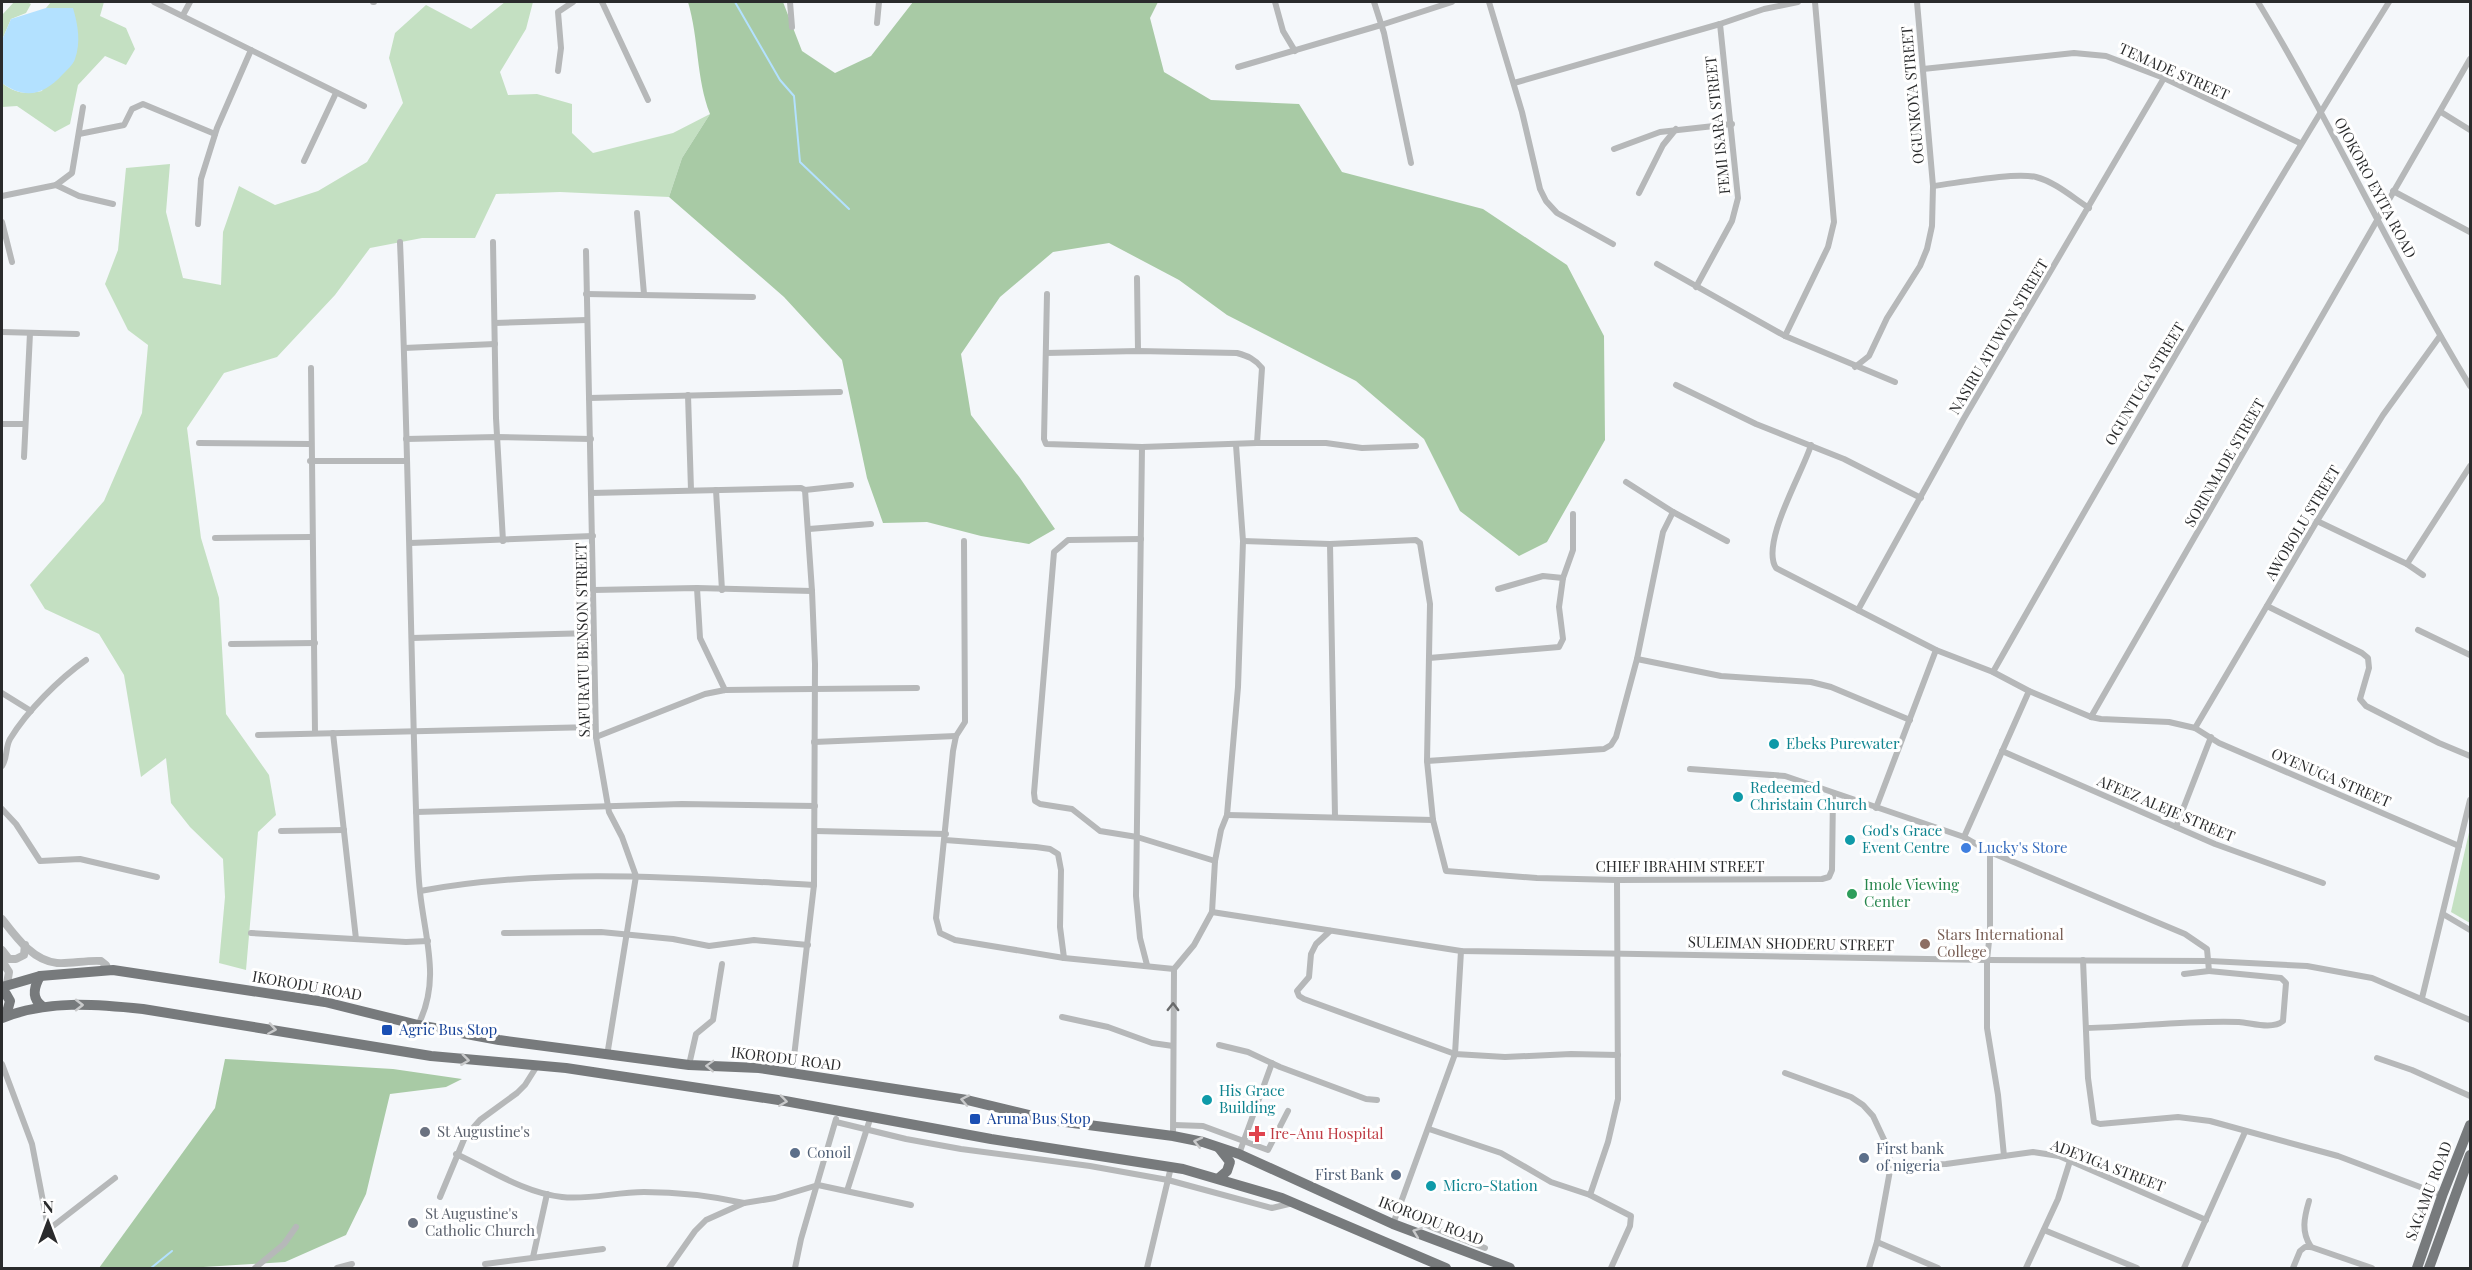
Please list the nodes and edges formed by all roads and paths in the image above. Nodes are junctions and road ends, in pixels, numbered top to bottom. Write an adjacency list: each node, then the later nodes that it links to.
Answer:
1 (154, 2): 16 (street)
2 (190, 2): 16 (street)
3 (573, 2): 26 (street)
4 (602, 2): 30 (street)
5 (790, 2): 20 (street)
6 (879, 2): 17 (street)
7 (1275, 2): 22 (street)
8 (1374, 2): 19 (street)
9 (1452, 2): 19 (street)
10 (1489, 2): 28 (street)
11 (1798, 2): 18 (street)
12 (1815, 2): 73 (street)
13 (1917, 2): 25 (street, OGUNKOYA STREET)
14 (2258, 2): 33 (street, OJOKORO EYITA ROAD)
15 (2389, 2): 33 (street, OGUNTUGA STREET)
16 (183, 15): 21 (street)
17 (877, 23)
18 (1720, 24): 28 (street); 35 (street, FEMI ISARA STREET)
19 (1381, 25): 22 (street); 43 (street)
20 (792, 27)
21 (251, 50): 29 (street); 39 (street)
22 (1294, 51): 24 (street)
23 (2470, 59): 34 (street, SORINMADE STREET)
24 (1238, 67)
25 (1923, 69): 27 (street, TEMADE STREET); 45 (street, OGUNKOYA STREET)
26 (558, 71)
27 (2164, 78): 40 (street, TEMADE STREET); 50 (street, NASIRU ATUWON STREET)
28 (1514, 83): 58 (street)
29 (336, 93): 31 (street); 42 (street)
30 (648, 100)
31 (364, 106)
32 (83, 107): 38 (street)
33 (2322, 111): 40 (street, OGUNTUGA STREET); 52 (street, OJOKORO EYITA ROAD)
34 (2441, 112): 37 (street); 46 (street, SORINMADE STREET)
35 (1732, 124): 36 (street); 63 (street, FEMI ISARA STREET)
36 (1677, 128): 41 (street); 47 (street)
37 (2470, 130)
38 (79, 134): 39 (street); 44 (street)
39 (215, 134): 54 (street)
40 (2300, 143): 145 (street, OGUNTUGA STREET)
41 (1614, 149)
42 (304, 161)
43 (1411, 163)
44 (56, 185): 48 (street); 49 (street)
45 (1933, 186): 50 (street); 79 (street, OGUNKOYA STREET)
46 (2393, 191): 52 (street, SORINMADE STREET); 55 (street)
47 (1639, 194)
48 (2, 196)
49 (113, 204)
50 (2089, 208): 109 (street, NASIRU ATUWON STREET)
51 (638, 213): 65 (street)
52 (2378, 220): 74 (street, OJOKORO EYITA ROAD); 152 (street, SORINMADE STREET)
53 (2, 222): 60 (street)
54 (198, 224)
55 (2470, 232)
56 (400, 242): 76 (street)
57 (494, 242): 69 (street)
58 (1613, 244)
59 (586, 251): 64 (street, SAFURATU BENSON STREET)
60 (12, 262)
61 (1657, 264): 63 (street)
62 (1137, 278): 77 (street)
63 (1696, 287): 73 (street)
64 (586, 294): 65 (street); 68 (street, SAFURATU BENSON STREET)
65 (644, 294): 67 (street)
66 (1047, 294): 78 (street)
67 (753, 297)
68 (587, 320): 69 (street); 86 (street, SAFURATU BENSON STREET)
69 (495, 323): 75 (street)
70 (2, 332): 71 (street)
71 (30, 333): 72 (street); 88 (street)
72 (77, 334)
73 (1785, 336): 79 (street)
74 (2440, 336): 83 (street, OJOKORO EYITA ROAD); 112 (street, AWOBOLU STREET)
75 (495, 344): 76 (street); 89 (street)
76 (404, 348): 91 (street)
77 (1138, 351): 78 (street); 93 (street)
78 (1046, 353): 98 (street)
79 (1855, 367): 81 (street)
80 (311, 368): 94 (street)
81 (1895, 382)
82 (1676, 385): 96 (street)
83 (2470, 386)
84 (840, 392): 85 (street)
85 (688, 394): 86 (street); 105 (street)
86 (589, 398): 90 (street, SAFURATU BENSON STREET)
87 (2, 424): 88 (street)
88 (24, 424): 99 (street)
89 (497, 436): 90 (street); 91 (street); 119 (street)
90 (591, 439): 108 (street, SAFURATU BENSON STREET)
91 (406, 440): 101 (street)
92 (199, 443): 94 (street)
93 (1257, 443): 95 (street); 97 (street)
94 (310, 444): 100 (street)
95 (1236, 445): 98 (street); 121 (street)
96 (1811, 445): 109 (street); 134 (street, OYENUGA STREET)
97 (1416, 446)
98 (1142, 447): 118 (street)
99 (24, 457)
100 (310, 460): 101 (street); 116 (street)
101 (406, 460): 123 (street)
102 (2470, 466): 125 (street)
103 (1626, 482): 110 (street)
104 (852, 485): 107 (street)
105 (691, 490): 106 (street); 108 (street)
106 (716, 490): 107 (street); 131 (street)
107 (805, 490): 114 (street)
108 (591, 493): 115 (street, SAFURATU BENSON STREET)
109 (1921, 498): 134 (street, NASIRU ATUWON STREET)
110 (1673, 512): 122 (street); 143 (street)
111 (1574, 514): 127 (street)
112 (2317, 521): 125 (street); 133 (street, AWOBOLU STREET)
113 (872, 524): 114 (street)
114 (809, 529): 132 (street)
115 (593, 536): 119 (street); 130 (street, SAFURATU BENSON STREET)
116 (312, 537): 117 (street); 138 (street)
117 (215, 538)
118 (1141, 539): 184 (street); 184 (street)
119 (503, 541): 123 (street)
120 (964, 541): 160 (street)
121 (1243, 541): 124 (street); 176 (street)
122 (1727, 542)
123 (411, 543): 137 (street)
124 (1330, 544): 142 (street); 177 (street)
125 (2407, 564): 126 (street)
126 (2423, 575)
127 (1563, 578): 129 (street); 142 (street)
128 (697, 588): 130 (street); 131 (street); 147 (street)
129 (1498, 589)
130 (593, 590): 136 (street, SAFURATU BENSON STREET)
131 (723, 590): 132 (street)
132 (812, 591): 148 (street)
133 (2267, 606): 155 (street, AWOBOLU STREET); 165 (street)
134 (1858, 610): 140 (street, OYENUGA STREET)
135 (2418, 630): 141 (street)
136 (593, 633): 137 (street); 154 (street, SAFURATU BENSON STREET)
137 (412, 638): 156 (street)
138 (315, 643): 139 (street); 157 (street)
139 (231, 644)
140 (1936, 650): 145 (street, OYENUGA STREET); 153 (street)
141 (2470, 655)
142 (1429, 658): 166 (street)
143 (1637, 659): 153 (street); 166 (street)
144 (86, 660): 151 (street)
145 (1993, 672): 149 (street, OYENUGA STREET)
146 (918, 688): 148 (street)
147 (725, 690): 148 (street); 161 (street)
148 (815, 690): 163 (street)
149 (2029, 691): 152 (street, OYENUGA STREET); 164 (street)
150 (2, 693): 151 (street)
151 (31, 711): 167 (street)
152 (2091, 717): 155 (street, OYENUGA STREET)
153 (1910, 720): 173 (street)
154 (595, 727): 156 (street); 161 (street, SAFURATU BENSON STREET)
155 (2195, 728): 162 (street, OYENUGA STREET)
156 (414, 731): 158 (street); 175 (street)
157 (315, 733): 158 (street); 159 (street)
158 (333, 733): 180 (street)
159 (258, 735)
160 (956, 736): 163 (street); 183 (street)
161 (596, 737): 171 (street, SAFURATU BENSON STREET)
162 (2211, 737): 179 (street); 186 (street, OYENUGA STREET)
163 (814, 742): 172 (street)
164 (2002, 752): 179 (street, AFEEZ ALEJE STREET); 185 (street)
165 (2470, 756)
166 (1427, 761): 178 (street)
167 (2, 765)
168 (1690, 769): 169 (street)
169 (1833, 793): 173 (street); 191 (street, CHIEF IBRAHIM STREET)
170 (2470, 800): 186 (street)
171 (608, 806): 172 (street); 175 (street); 189 (street, SAFURATU BENSON STREET)
172 (815, 806): 182 (street)
173 (1876, 808): 185 (street)
174 (2, 809): 190 (street)
175 (416, 812): 194 (street)
176 (1227, 815): 177 (street); 188 (street)
177 (1335, 816): 178 (street)
178 (1433, 820): 191 (street, CHIEF IBRAHIM STREET)
179 (2176, 827): 192 (street, AFEEZ ALEJE STREET)
180 (344, 830): 181 (street); 203 (street)
181 (281, 831)
182 (815, 831): 183 (street); 193 (street)
183 (945, 837): 210 (street); 210 (street)
184 (1137, 837): 188 (street); 216 (street)
185 (1964, 837): 187 (street)
186 (2459, 846): 196 (street)
187 (1990, 852): 211 (street); 214 (street)
188 (1215, 861): 195 (street)
189 (636, 876): 193 (street); 194 (street); 202 (street, SAFURATU BENSON STREET)
190 (157, 877)
191 (1617, 880): 209 (street)
192 (2324, 883)
193 (814, 885): 206 (street)
194 (420, 891): 204 (street)
195 (1212, 912): 199 (street, SULEIMAN SHODERU STREET); 217 (street)
196 (2443, 914): 198 (street); 223 (street)
197 (2, 919): 205 (street)
198 (2470, 930)
199 (1330, 931): 208 (street, SULEIMAN SHODERU STREET); 232 (street)
200 (251, 933): 203 (street)
201 (504, 933): 202 (street)
202 (627, 934): 206 (street); 233 (street, SAFURATU BENSON STREET)
203 (356, 939): 204 (street)
204 (428, 941): 228 (street)
205 (25, 945): 207 (street); 218 (street)
206 (808, 945): 241 (street)
207 (2, 950)
208 (1461, 951): 209 (street, SULEIMAN SHODERU STREET); 232 (street)
209 (1619, 953): 211 (street, SULEIMAN SHODERU STREET); 234 (street)
210 (1064, 958): 216 (street)
211 (1987, 960): 212 (street, SULEIMAN SHODERU STREET); 258 (street)
212 (2083, 960): 214 (street, SULEIMAN SHODERU STREET); 229 (street)
213 (2, 961): 222 (street)
214 (2210, 961): 219 (street); 223 (street, SULEIMAN SHODERU STREET)
215 (722, 964): 239 (street)
216 (1147, 965): 217 (street)
217 (1174, 969): 231 (street, one-way to 217)
218 (108, 970): 221 (highway, IKORODU ROAD); 228 (highway, IKORODU ROAD)
219 (2209, 971): 220 (street); 229 (street)
220 (2184, 974)
221 (40, 976): 222 (highway, IKORODU ROAD); 224 (highway)
222 (3, 988): 225 (highway)
223 (2422, 998): 227 (street, SULEIMAN SHODERU STREET)
224 (42, 1006): 225 (highway); 238 (highway, one-way to 238)
225 (4, 1017)
226 (1062, 1017): 231 (street)
227 (2470, 1020)
228 (418, 1025): 233 (highway, IKORODU ROAD)
229 (2086, 1028): 252 (street)
230 (1218, 1045): 236 (street)
231 (1173, 1046): 251 (street)
232 (1455, 1054): 234 (street); 250 (street)
233 (607, 1056): 239 (highway, IKORODU ROAD)
234 (1618, 1056): 268 (street)
235 (2377, 1058): 242 (street)
236 (1272, 1063): 243 (street); 253 (street)
237 (2, 1064): 263 (street)
238 (537, 1065): 244 (highway, one-way to 244); 255 (street)
239 (689, 1065): 241 (highway, IKORODU ROAD, one-way to 239)
240 (1785, 1073): 260 (street)
241 (792, 1075): 251 (highway, IKORODU ROAD, one-way to 241)
242 (2470, 1096)
243 (1377, 1100)
244 (839, 1109): 246 (highway); 247 (street)
245 (1288, 1111): 253 (street)
246 (872, 1116): 249 (street); 261 (highway)
247 (836, 1122): 249 (street); 265 (street)
248 (2470, 1125): 269 (highway, SAGAMU ROAD)
249 (867, 1129): 264 (street); 266 (street)
250 (1429, 1129): 268 (street); 276 (street)
251 (1174, 1131): 253 (street); 254 (highway, IKORODU ROAD, one-way to 251)
252 (2245, 1132): 269 (street); 277 (street)
253 (1243, 1140): 256 (street)
254 (1218, 1147): 256 (highway, IKORODU ROAD); 262 (highway)
255 (456, 1154): 267 (street); 270 (street)
256 (1239, 1154): 278 (highway, IKORODU ROAD)
257 (2470, 1155): 271 (highway, SAGAMU ROAD)
258 (2004, 1156): 259 (street, ADEYIGA STREET); 260 (street, ADEYIGA STREET)
259 (2070, 1161): 277 (street, ADEYIGA STREET); 280 (street)
260 (1891, 1165): 281 (street)
261 (1171, 1167): 262 (highway); 264 (street)
262 (1219, 1178): 274 (highway)
263 (115, 1179)
264 (1168, 1180): 274 (street); 293 (street)
265 (818, 1185): 266 (street); 273 (street); 292 (street)
266 (847, 1191): 275 (street)
267 (547, 1194): 273 (street); 285 (street)
268 (1590, 1195): 295 (street)
269 (2442, 1196): 271 (street); 303 (highway, SAGAMU ROAD)
270 (440, 1197)
271 (2453, 1199): 304 (highway, SAGAMU ROAD)
272 (2309, 1201): 282 (street)
273 (744, 1203): 291 (street)
274 (1294, 1203): 288 (highway)
275 (911, 1205)
276 (1397, 1211): 278 (street); 283 (street)
277 (2206, 1220): 300 (street)
278 (1393, 1224): 294 (highway, IKORODU ROAD, one-way to 278)
279 (296, 1227): 289 (street)
280 (2044, 1230): 298 (street); 299 (street)
281 (1877, 1242): 296 (street); 297 (street)
282 (2311, 1247): 301 (street); 302 (street)
283 (1485, 1248)
284 (603, 1249): 285 (street)
285 (533, 1257): 287 (street)
286 (352, 1264): 290 (street)
287 (485, 1264)
288 (1444, 1268)
289 (255, 1269)
290 (337, 1269)
291 (669, 1269)
292 (795, 1269)
293 (1147, 1269)
294 (1510, 1269)
295 (1611, 1269)
296 (1869, 1269)
297 (1938, 1269)
298 (2026, 1269)
299 (2137, 1269)
300 (2184, 1269)
301 (2293, 1269)
302 (2372, 1269)
303 (2417, 1269)
304 (2429, 1269)

